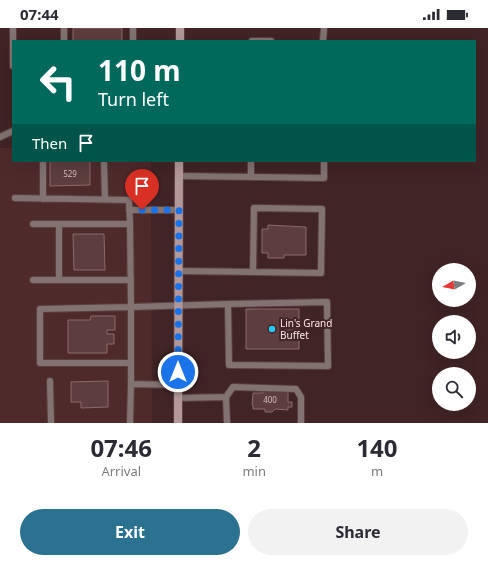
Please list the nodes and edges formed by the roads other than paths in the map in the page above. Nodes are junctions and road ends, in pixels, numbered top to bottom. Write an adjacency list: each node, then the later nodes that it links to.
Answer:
1 (13, 28): 6 (lane)
2 (64, 28): 7 (lane)
3 (133, 28): 8 (lane)
4 (180, 28): 9 (main road)
5 (324, 28): 10 (lane)
6 (13, 40)
7 (64, 40)
8 (133, 40)
9 (180, 40)
10 (323, 40)
11 (12, 131): 12 (lane)
12 (0, 137)
13 (179, 162): 18 (main road)
14 (251, 162): 19 (lane)
15 (324, 162): 19 (lane)
16 (43, 163): 21 (lane)
17 (104, 164): 22 (lane)
18 (179, 176): 19 (lane); 24 (main road)
19 (251, 177)
20 (15, 198): 21 (lane)
21 (43, 199): 22 (lane)
22 (105, 200): 23 (lane)
23 (130, 210): 24 (lane); 27 (lane)
24 (179, 210): 28 (main road)
25 (33, 224): 26 (lane)
26 (59, 224): 27 (lane); 31 (lane)
27 (130, 224): 32 (lane)
28 (179, 270): 29 (lane); 34 (main road)
29 (253, 272): 29 (lane)
30 (33, 280): 31 (lane)
31 (59, 280): 32 (lane)
32 (131, 280): 35 (lane)
33 (228, 304): 33 (lane); 34 (lane)
34 (179, 305): 35 (lane); 39 (main road)
35 (131, 307): 36 (lane); 36 (lane)
36 (131, 362): 38 (lane)
37 (50, 382): 42 (lane)
38 (131, 384): 39 (lane); 43 (lane)
39 (178, 385): 41 (main road)
40 (226, 397): 41 (lane); 45 (lane); 46 (lane)
41 (178, 398): 44 (main road)
42 (51, 423)
43 (130, 423)
44 (178, 423)
45 (227, 423)
46 (301, 423)

